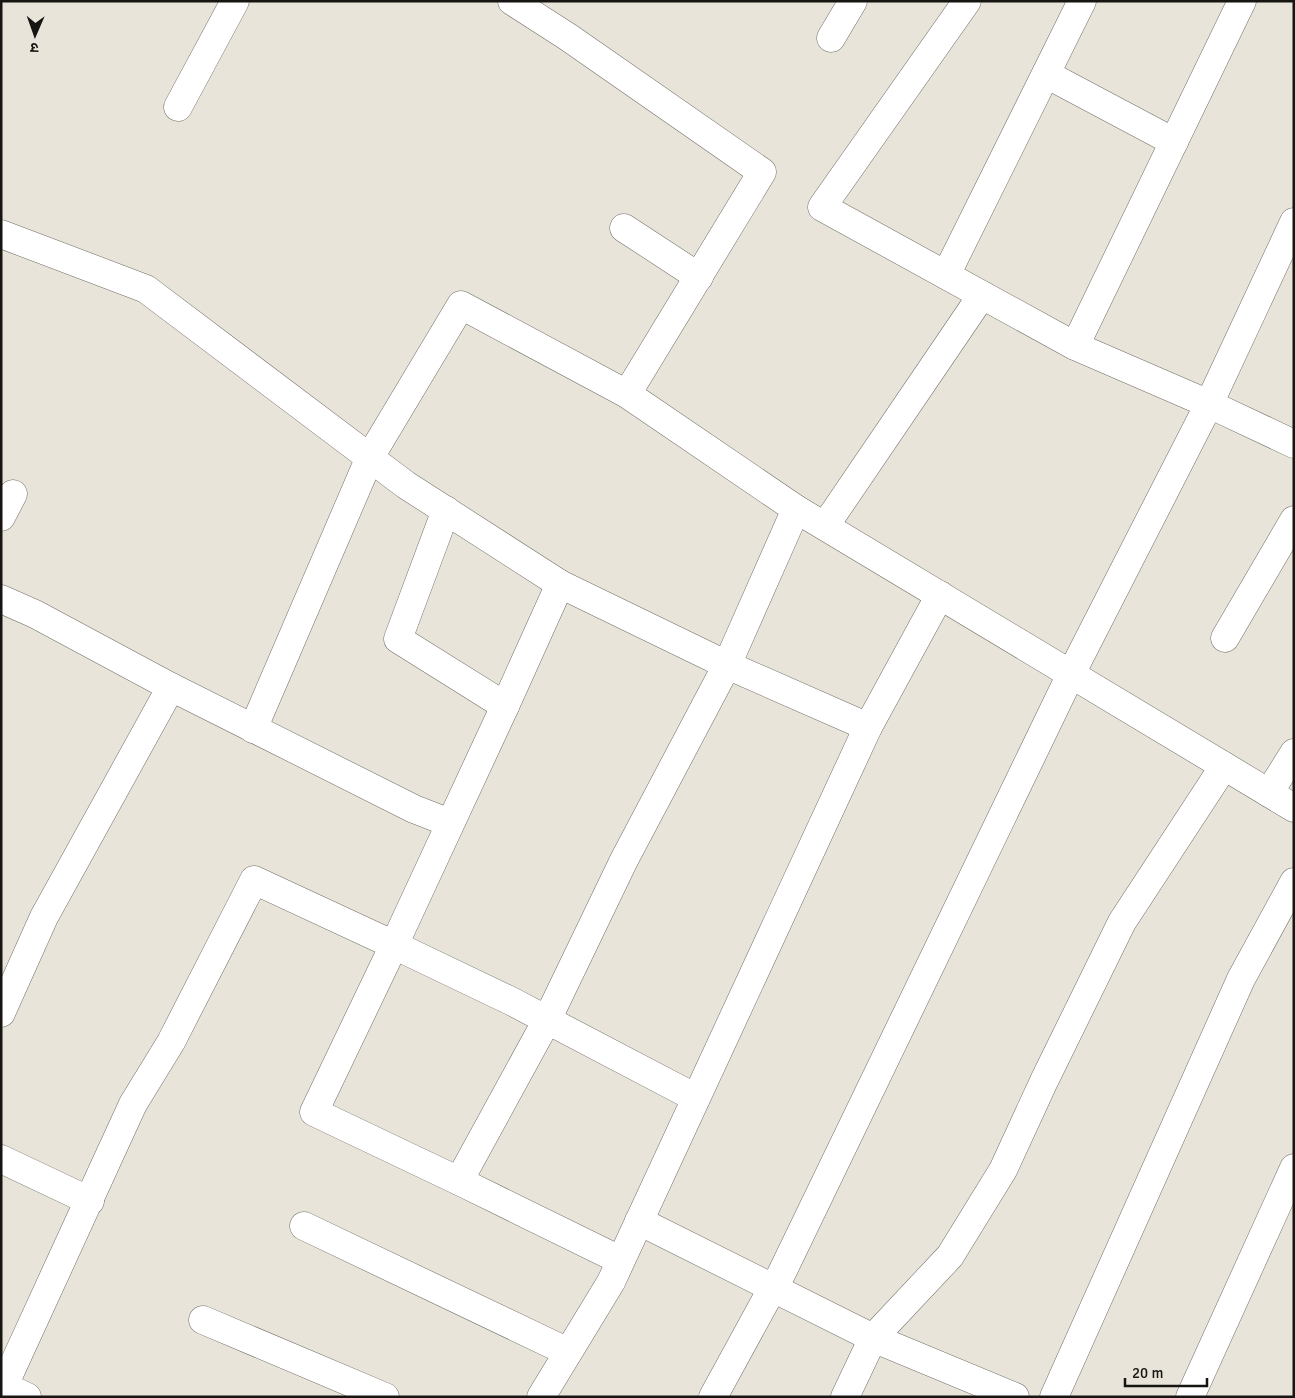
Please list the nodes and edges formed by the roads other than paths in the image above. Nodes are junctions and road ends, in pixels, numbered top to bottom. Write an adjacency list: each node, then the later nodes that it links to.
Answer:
1 (235, 1): 9 (street)
2 (512, 1): 15 (street)
3 (853, 1): 7 (street)
4 (967, 1): 14 (street)
5 (1082, 1): 8 (street)
6 (1242, 1): 10 (street)
7 (831, 38)
8 (1046, 74): 10 (street); 14 (street)
9 (178, 107)
10 (1174, 142): 17 (street)
11 (1294, 222): 19 (street)
12 (624, 228): 15 (street)
13 (1, 234): 21 (street)
14 (946, 275): 16 (street)
15 (699, 277): 18 (street)
16 (982, 296): 17 (street); 25 (street)
17 (1075, 346): 19 (street)
18 (627, 394): 21 (street); 22 (street)
19 (1209, 404): 20 (street); 31 (street)
20 (1294, 444)
21 (370, 457): 23 (street); 35 (street)
22 (796, 509): 25 (street); 30 (street)
23 (446, 510): 26 (street); 33 (street)
24 (1294, 520): 29 (street)
25 (825, 526): 27 (street)
26 (560, 584): 30 (street); 33 (street)
27 (940, 595): 31 (street); 34 (street)
28 (1, 599): 32 (street)
29 (1225, 638)
30 (727, 665): 34 (street); 44 (street)
31 (1071, 674): 37 (street); 53 (street)
32 (171, 686): 35 (street); 43 (street)
33 (505, 706): 40 (street)
34 (868, 727): 45 (street)
35 (254, 729): 40 (street)
36 (1294, 753): 38 (street)
37 (1224, 766): 38 (street); 55 (street)
38 (1269, 793): 39 (street)
39 (1294, 808)
40 (450, 823): 42 (street)
41 (1294, 882): 64 (street)
42 (394, 945): 44 (street); 48 (street); 49 (street)
43 (1, 1013)
44 (547, 1020): 45 (street); 48 (street)
45 (696, 1098): 50 (street)
46 (1, 1159): 49 (street)
47 (1294, 1168): 65 (street)
48 (459, 1181): 52 (street)
49 (90, 1201): 58 (street)
50 (639, 1221): 52 (street); 53 (street)
51 (304, 1226): 56 (street)
52 (620, 1260): 56 (street)
53 (774, 1289): 55 (street); 61 (street)
54 (203, 1320): 59 (street)
55 (873, 1338): 57 (street); 62 (street)
56 (568, 1352): 60 (street)
57 (981, 1390): 63 (street)
58 (11, 1391)
59 (385, 1397)
60 (541, 1397)
61 (713, 1397)
62 (845, 1397)
63 (1015, 1397)
64 (1054, 1397)
65 (1190, 1397)

